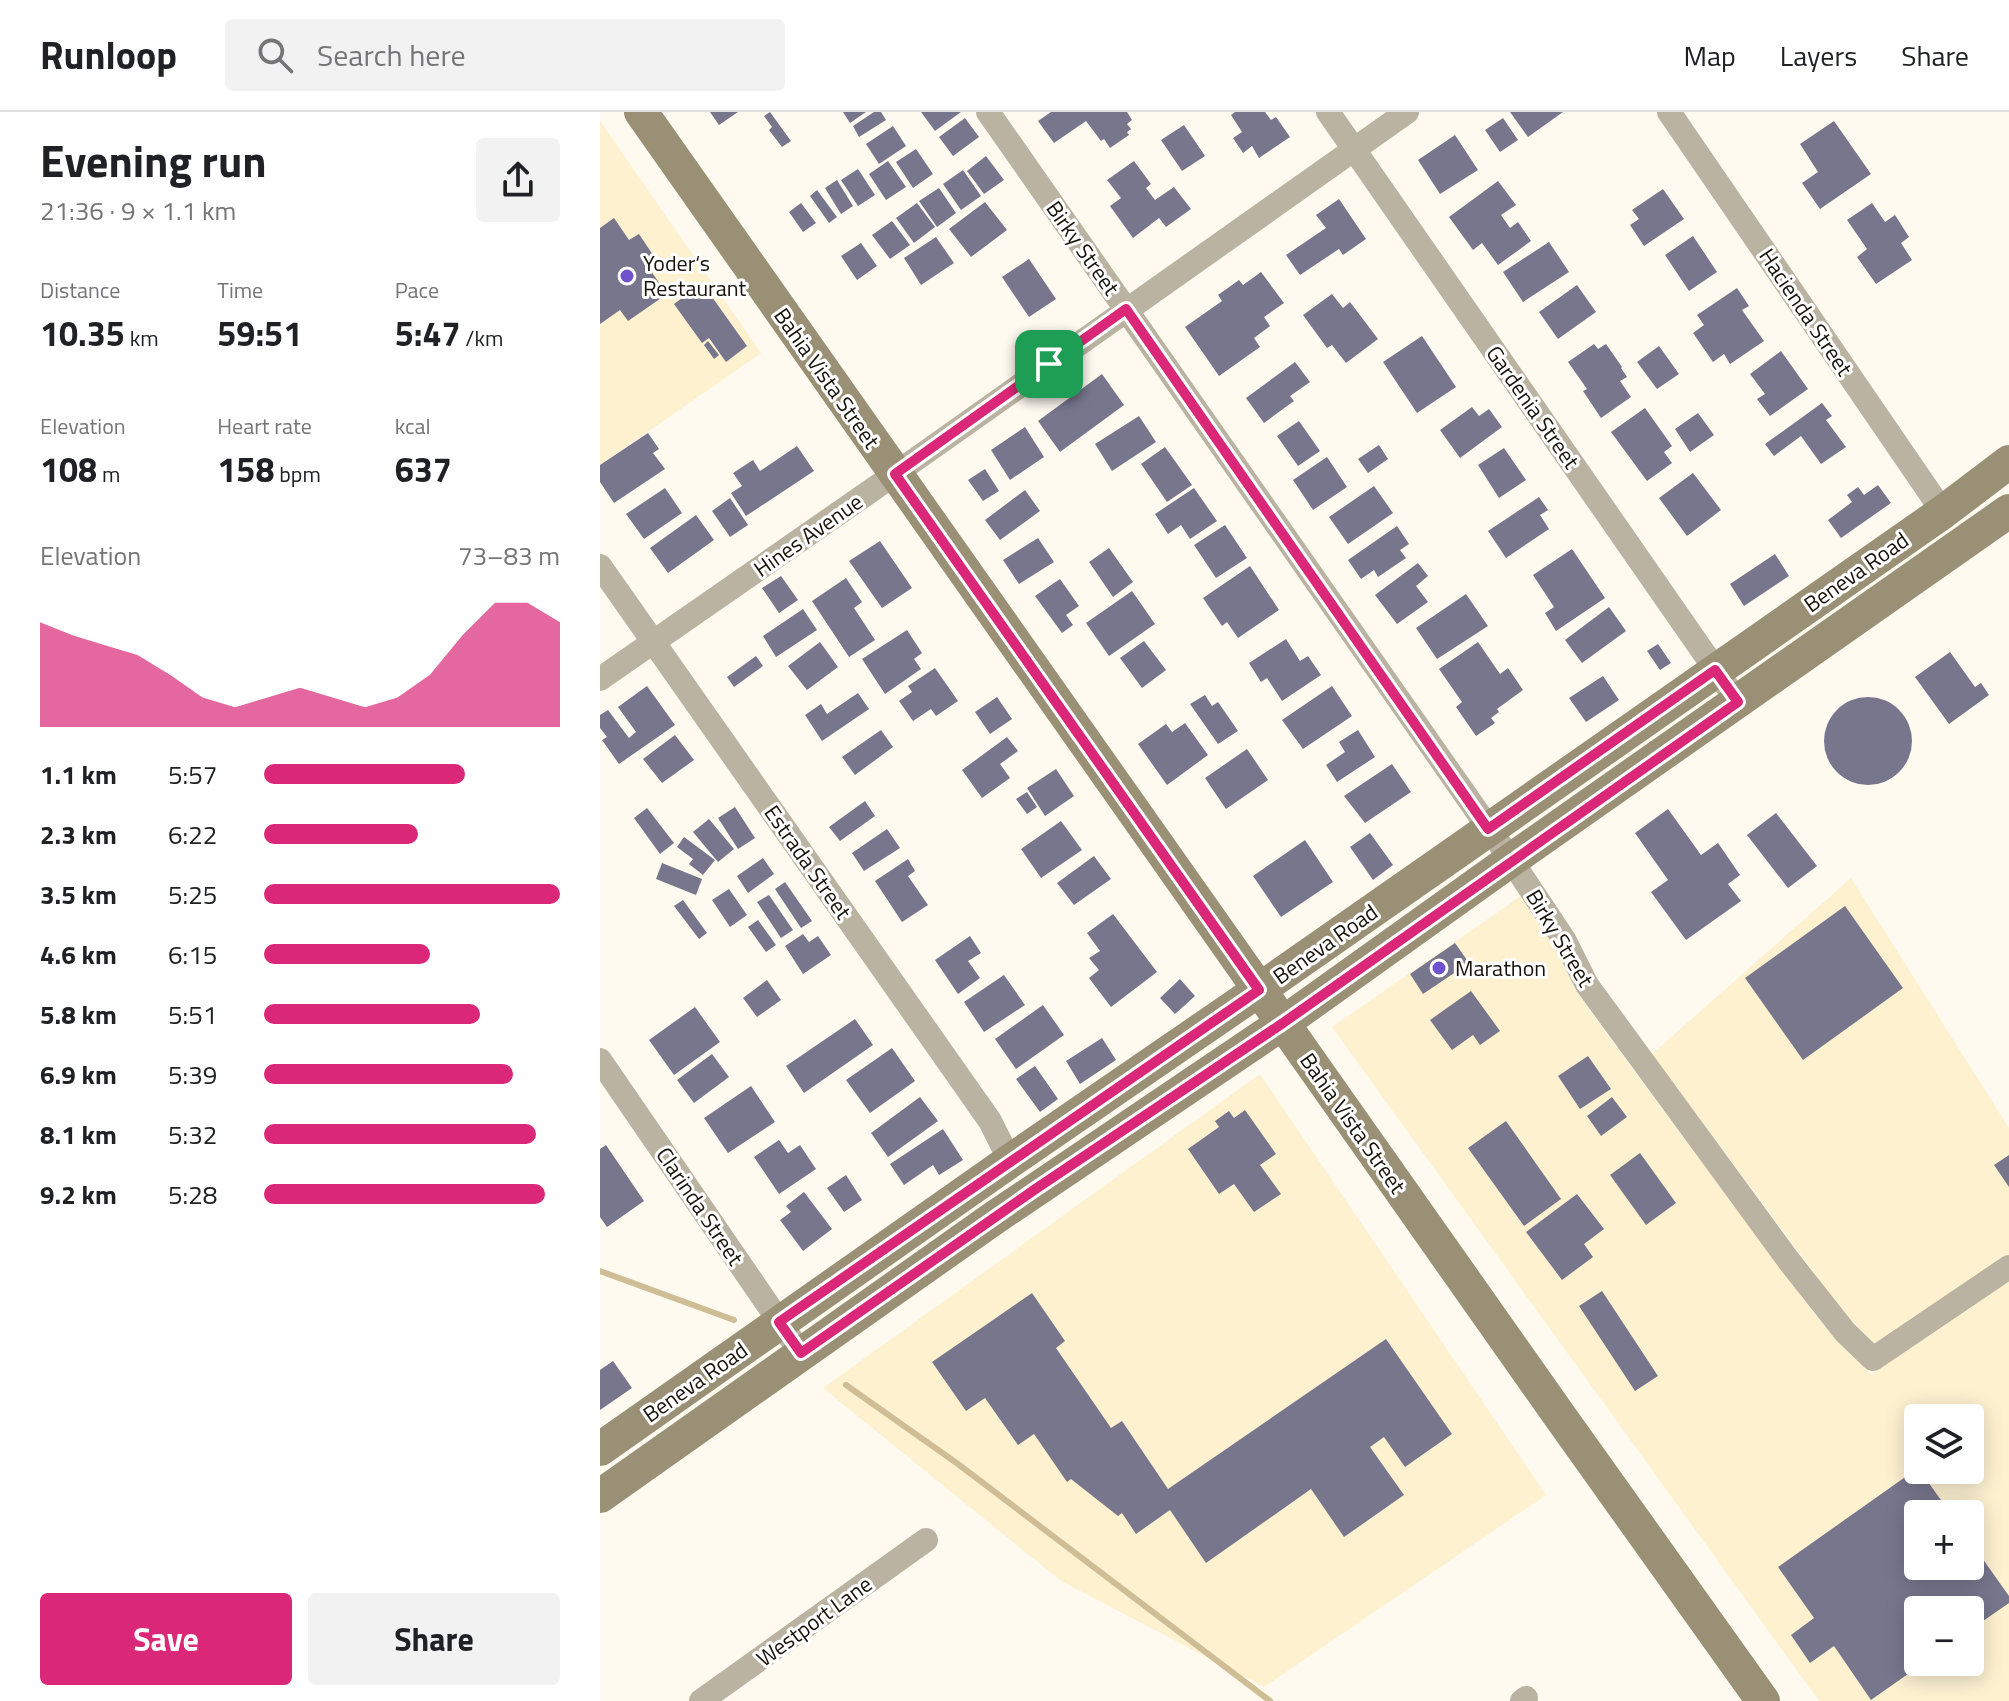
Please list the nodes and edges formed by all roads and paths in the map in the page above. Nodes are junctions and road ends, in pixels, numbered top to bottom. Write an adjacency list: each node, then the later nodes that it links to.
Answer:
1 (641, 112): 9 (main road, Bahia Vista Street)
2 (988, 112): 7 (street, Birky Street)
3 (1328, 112): 6 (street, Gardenia Street)
4 (1407, 112): 6 (street, Hines Avenue)
5 (1669, 112): 11 (street, Hacienda Street)
6 (1354, 150): 7 (street, Hines Avenue); 14 (street, Gardenia Street)
7 (1126, 309): 9 (street, Hines Avenue); 17 (street, Birky Street)
8 (2009, 462): 11 (main road, Beneva Road)
9 (895, 474): 13 (street, Hines Avenue); 19 (main road, Bahia Vista Street)
10 (2009, 511): 16 (main road, Beneva Road)
11 (1943, 512): 14 (main road, Beneva Road)
12 (600, 566): 13 (street, Estrada Street)
13 (653, 642): 15 (street, Hines Avenue); 22 (street, Estrada Street)
14 (1715, 670): 16 (street, Gardenia Street); 17 (main road, Beneva Road)
15 (600, 679)
16 (1738, 702): 18 (main road, Beneva Road)
17 (1488, 829): 18 (street, Birky Street); 19 (main road, Beneva Road)
18 (1511, 860): 20 (main road, Beneva Road); 23 (street, Birky Street)
19 (1259, 990): 20 (main road, Bahia Vista Street); 22 (main road, Beneva Road)
20 (1283, 1023): 25 (main road, Beneva Road); 29 (main road, Bahia Vista Street)
21 (600, 1060): 24 (street, Clarinda Street)
22 (1010, 1161): 24 (main road, Beneva Road)
23 (2009, 1267)
24 (779, 1322): 25 (street, Clarinda Street); 26 (main road, Beneva Road)
25 (801, 1353): 27 (main road, Beneva Road)
26 (600, 1449)
27 (600, 1496)
28 (926, 1540): 30 (street, Westport Lane)
29 (1751, 1697)
30 (701, 1701)

